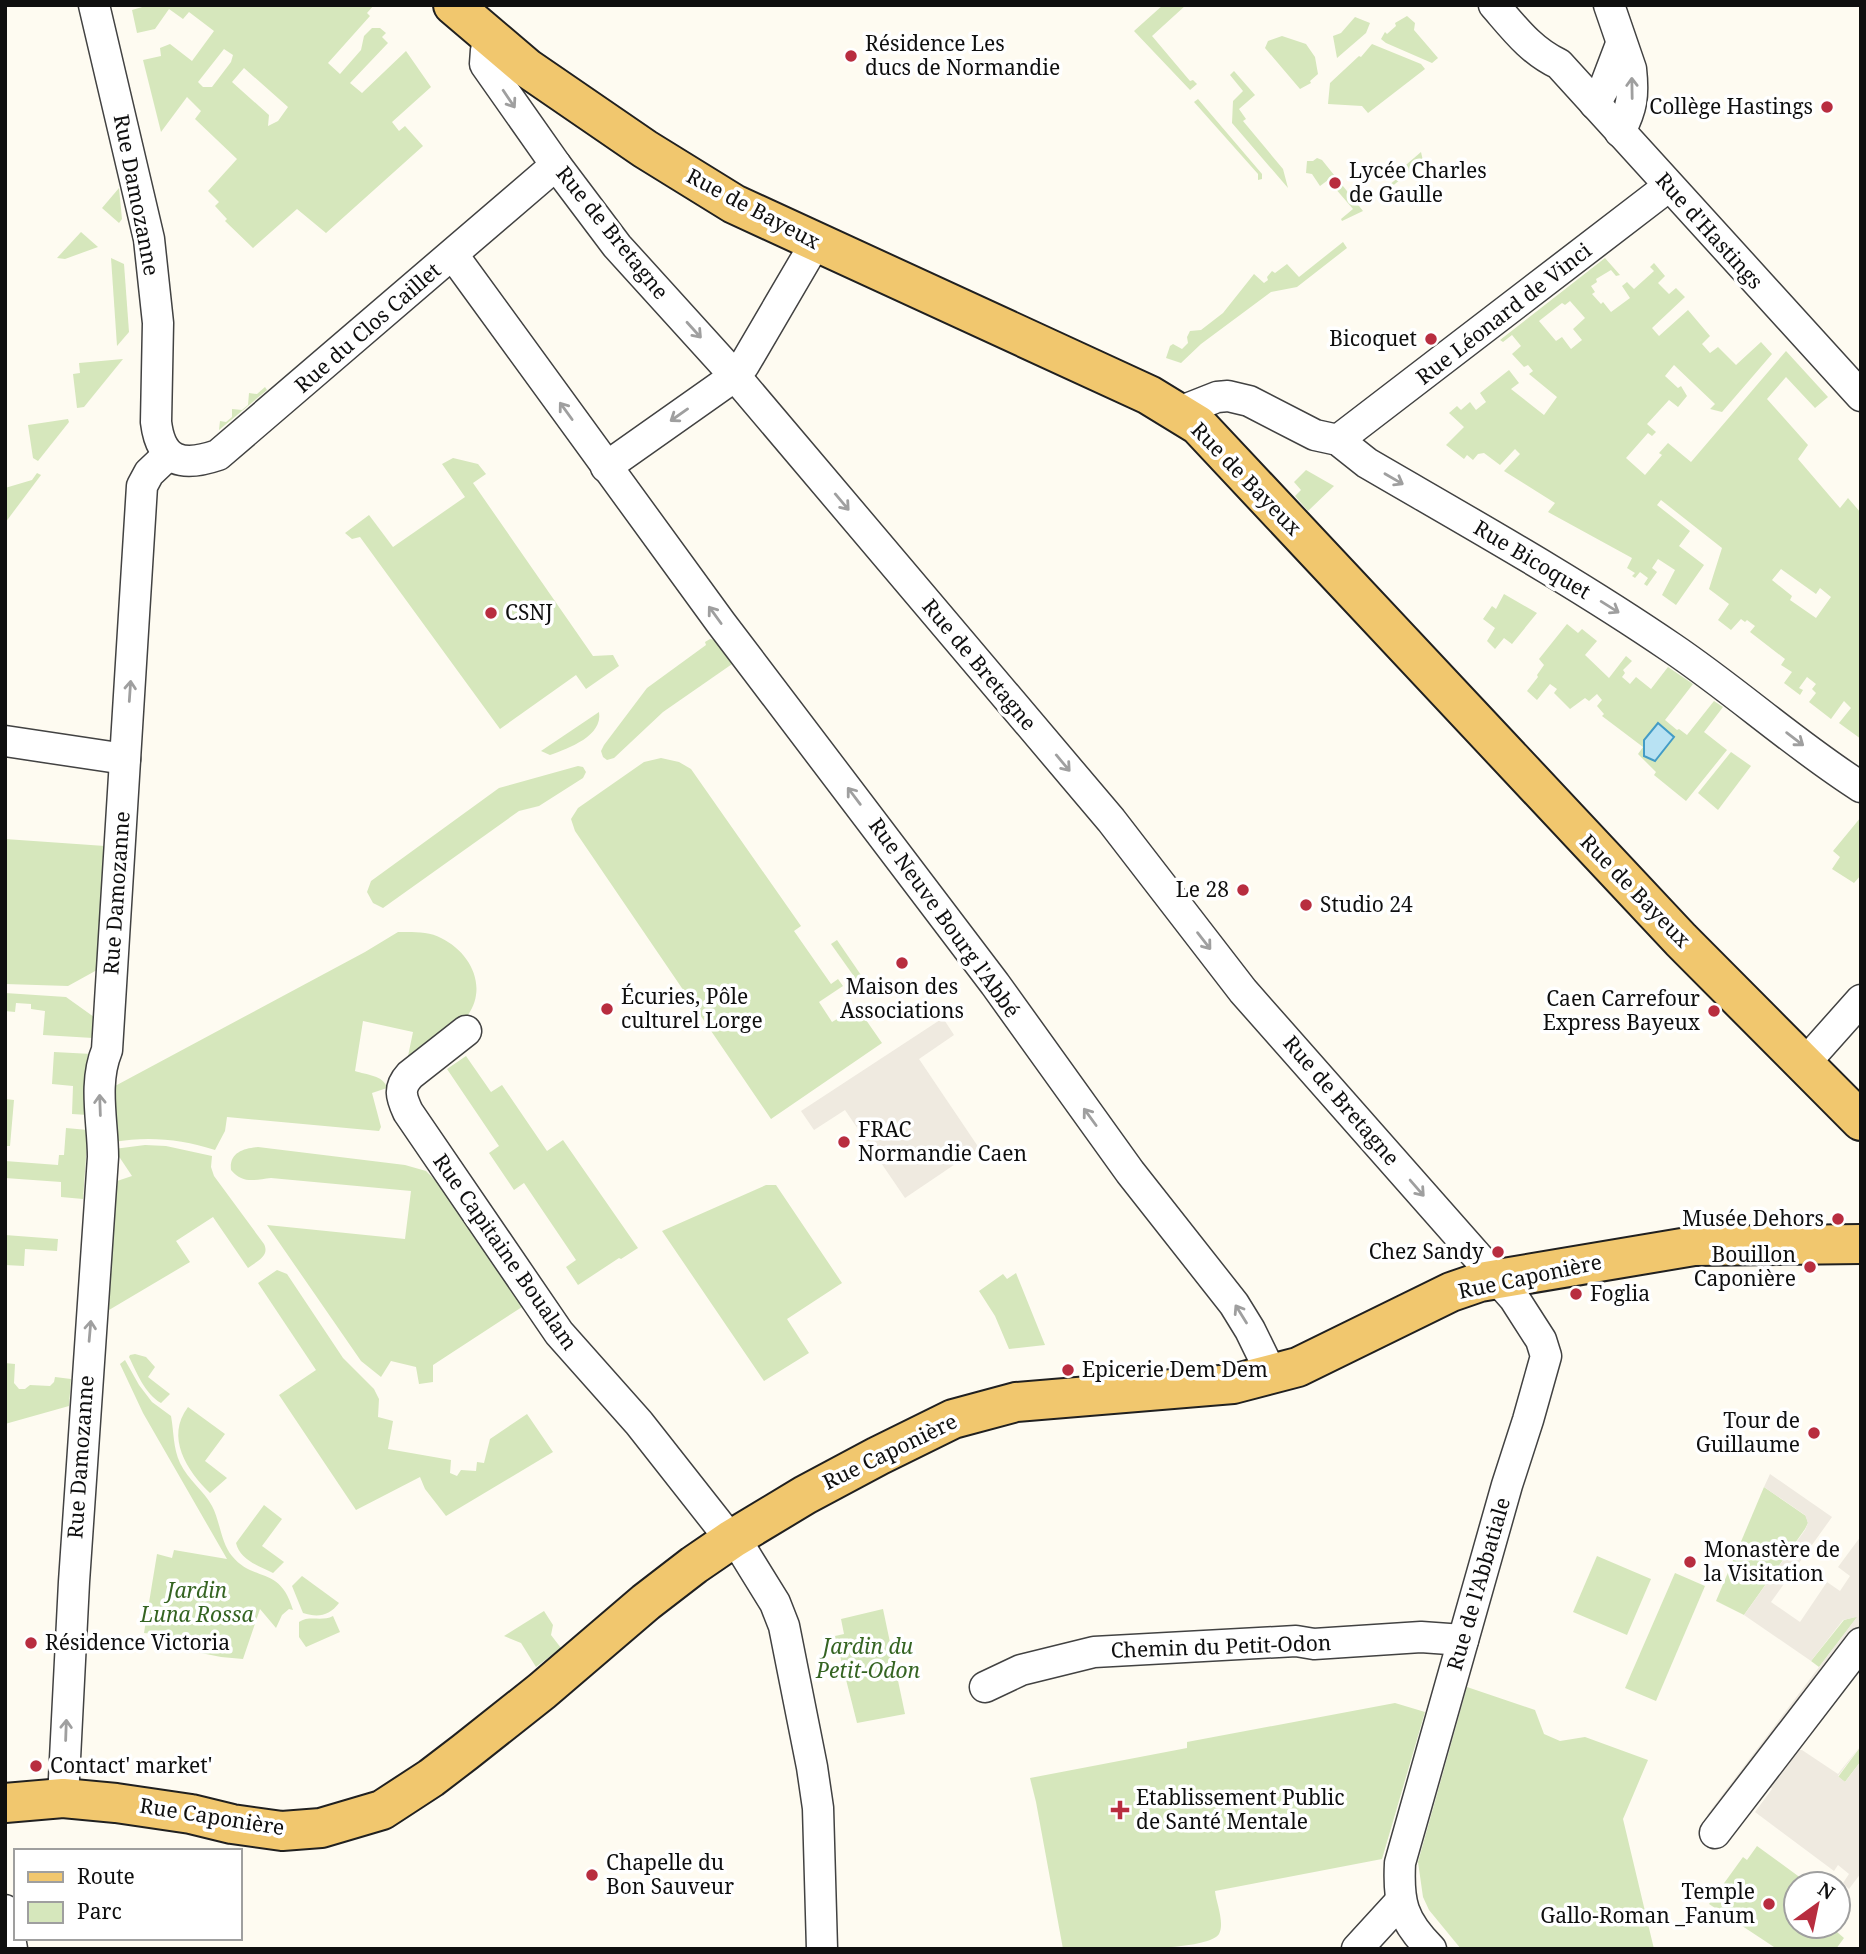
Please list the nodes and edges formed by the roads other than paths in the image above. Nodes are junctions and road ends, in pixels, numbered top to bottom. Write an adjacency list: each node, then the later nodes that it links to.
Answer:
1 (94, 5): 19 (street, Rue Damozanne)
2 (453, 5): 6 (main road, Rue de Bayeux)
3 (1494, 5): 8 (street, Rue d'Hastings)
4 (1521, 5): 8 (street, Rue d'Hastings)
5 (1609, 5): 7 (street)
6 (492, 40): 11 (street, Rue de Bretagne, one-way to 11); 13 (main road, Rue de Bayeux)
7 (1621, 44): 9 (street); 10 (street, one-way to 7)
8 (1559, 64): 9 (street, Rue d'Hastings)
9 (1595, 104): 10 (street, Rue d'Hastings)
10 (1620, 132): 12 (street, Rue d'Hastings)
11 (556, 165): 14 (street, Rue du Clos Caillet); 15 (street, Rue de Bretagne, one-way to 15)
12 (1669, 186): 16 (street, Rue d'Hastings); 18 (street, Rue Léonard de Vinci)
13 (813, 242): 15 (street); 17 (main road, Rue de Bayeux)
14 (453, 255): 19 (street, Rue du Clos Caillet); 20 (street, Rue Neuve Bourg l'Abbé, one-way to 14)
15 (735, 376): 20 (street, one-way to 20); 29 (street, Rue de Bretagne, one-way to 29)
16 (1861, 396)
17 (1179, 412): 18 (street, Rue Bicoquet); 26 (main road, Rue de Bayeux)
18 (1338, 440): 23 (street, Rue Bicoquet, one-way to 23)
19 (168, 455): 22 (street, Rue Damozanne, one-way to 19)
20 (606, 467): 30 (street, Rue Neuve Bourg l'Abbé, one-way to 20)
21 (5, 741): 22 (street)
22 (125, 759): 35 (street, Rue Damozanne, one-way to 22)
23 (1861, 788)
24 (1861, 1000): 26 (street)
25 (466, 1031): 31 (street, Rue Capitaine Boualam)
26 (1804, 1064): 27 (main road, Rue de Bayeux)
27 (1861, 1121)
28 (1861, 1244): 29 (main road, Rue Caponière)
29 (1497, 1280): 30 (main road, Rue Caponière); 32 (street, Rue de l'Abbatiale)
30 (1272, 1375): 31 (main road, Rue Caponière)
31 (732, 1539): 35 (main road, Rue Caponière); 41 (street)
32 (1463, 1640): 34 (street, Chemin du Petit-Odon); 38 (street, Rue de l'Abbatiale)
33 (1861, 1643): 37 (street)
34 (985, 1687)
35 (63, 1798): 36 (main road, Rue Caponière)
36 (5, 1803)
37 (1715, 1833)
38 (1400, 1902): 42 (street); 43 (street)
39 (5, 1910): 40 (street)
40 (12, 1949)
41 (822, 1949)
42 (1357, 1949)
43 (1431, 1949)

